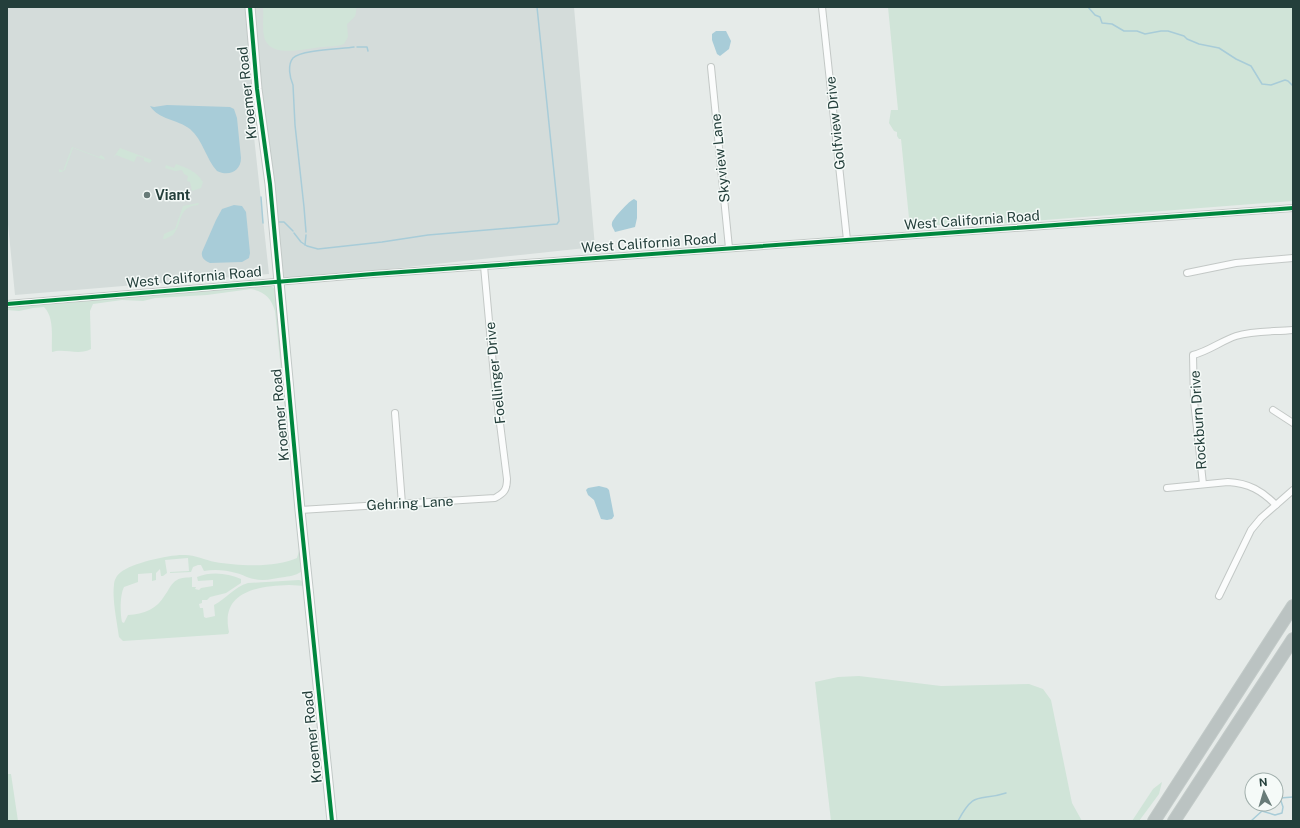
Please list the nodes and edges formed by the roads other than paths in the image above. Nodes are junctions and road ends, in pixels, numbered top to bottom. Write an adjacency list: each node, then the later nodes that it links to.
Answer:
1 (250, 7): 10 (street, Kroemer Road)
2 (822, 7): 5 (street, Golfview Drive)
3 (711, 67): 6 (street, Skyview Lane)
4 (1293, 208): 5 (street, West California Road)
5 (847, 240): 6 (street, West California Road)
6 (729, 248): 8 (street, West California Road)
7 (1293, 258): 9 (street)
8 (484, 266): 10 (street, West California Road); 16 (street, Foellinger Drive)
9 (1187, 273)
10 (278, 281): 11 (street, West California Road); 22 (street, Kroemer Road)
11 (7, 304)
12 (1293, 330): 17 (street, Rockburn Drive)
13 (1273, 410): 15 (street)
14 (395, 413): 20 (street)
15 (1293, 423)
16 (507, 480): 20 (street, Gehring Lane)
17 (1203, 484): 18 (street); 21 (street)
18 (1167, 488)
19 (1293, 490): 21 (street)
20 (402, 504): 22 (street, Gehring Lane)
21 (1276, 505): 23 (street)
22 (300, 510): 26 (street, Kroemer Road)
23 (1219, 596)
24 (1293, 606): 27 (highway)
25 (1293, 639): 28 (highway)
26 (332, 821)
27 (1154, 821)
28 (1174, 821)

